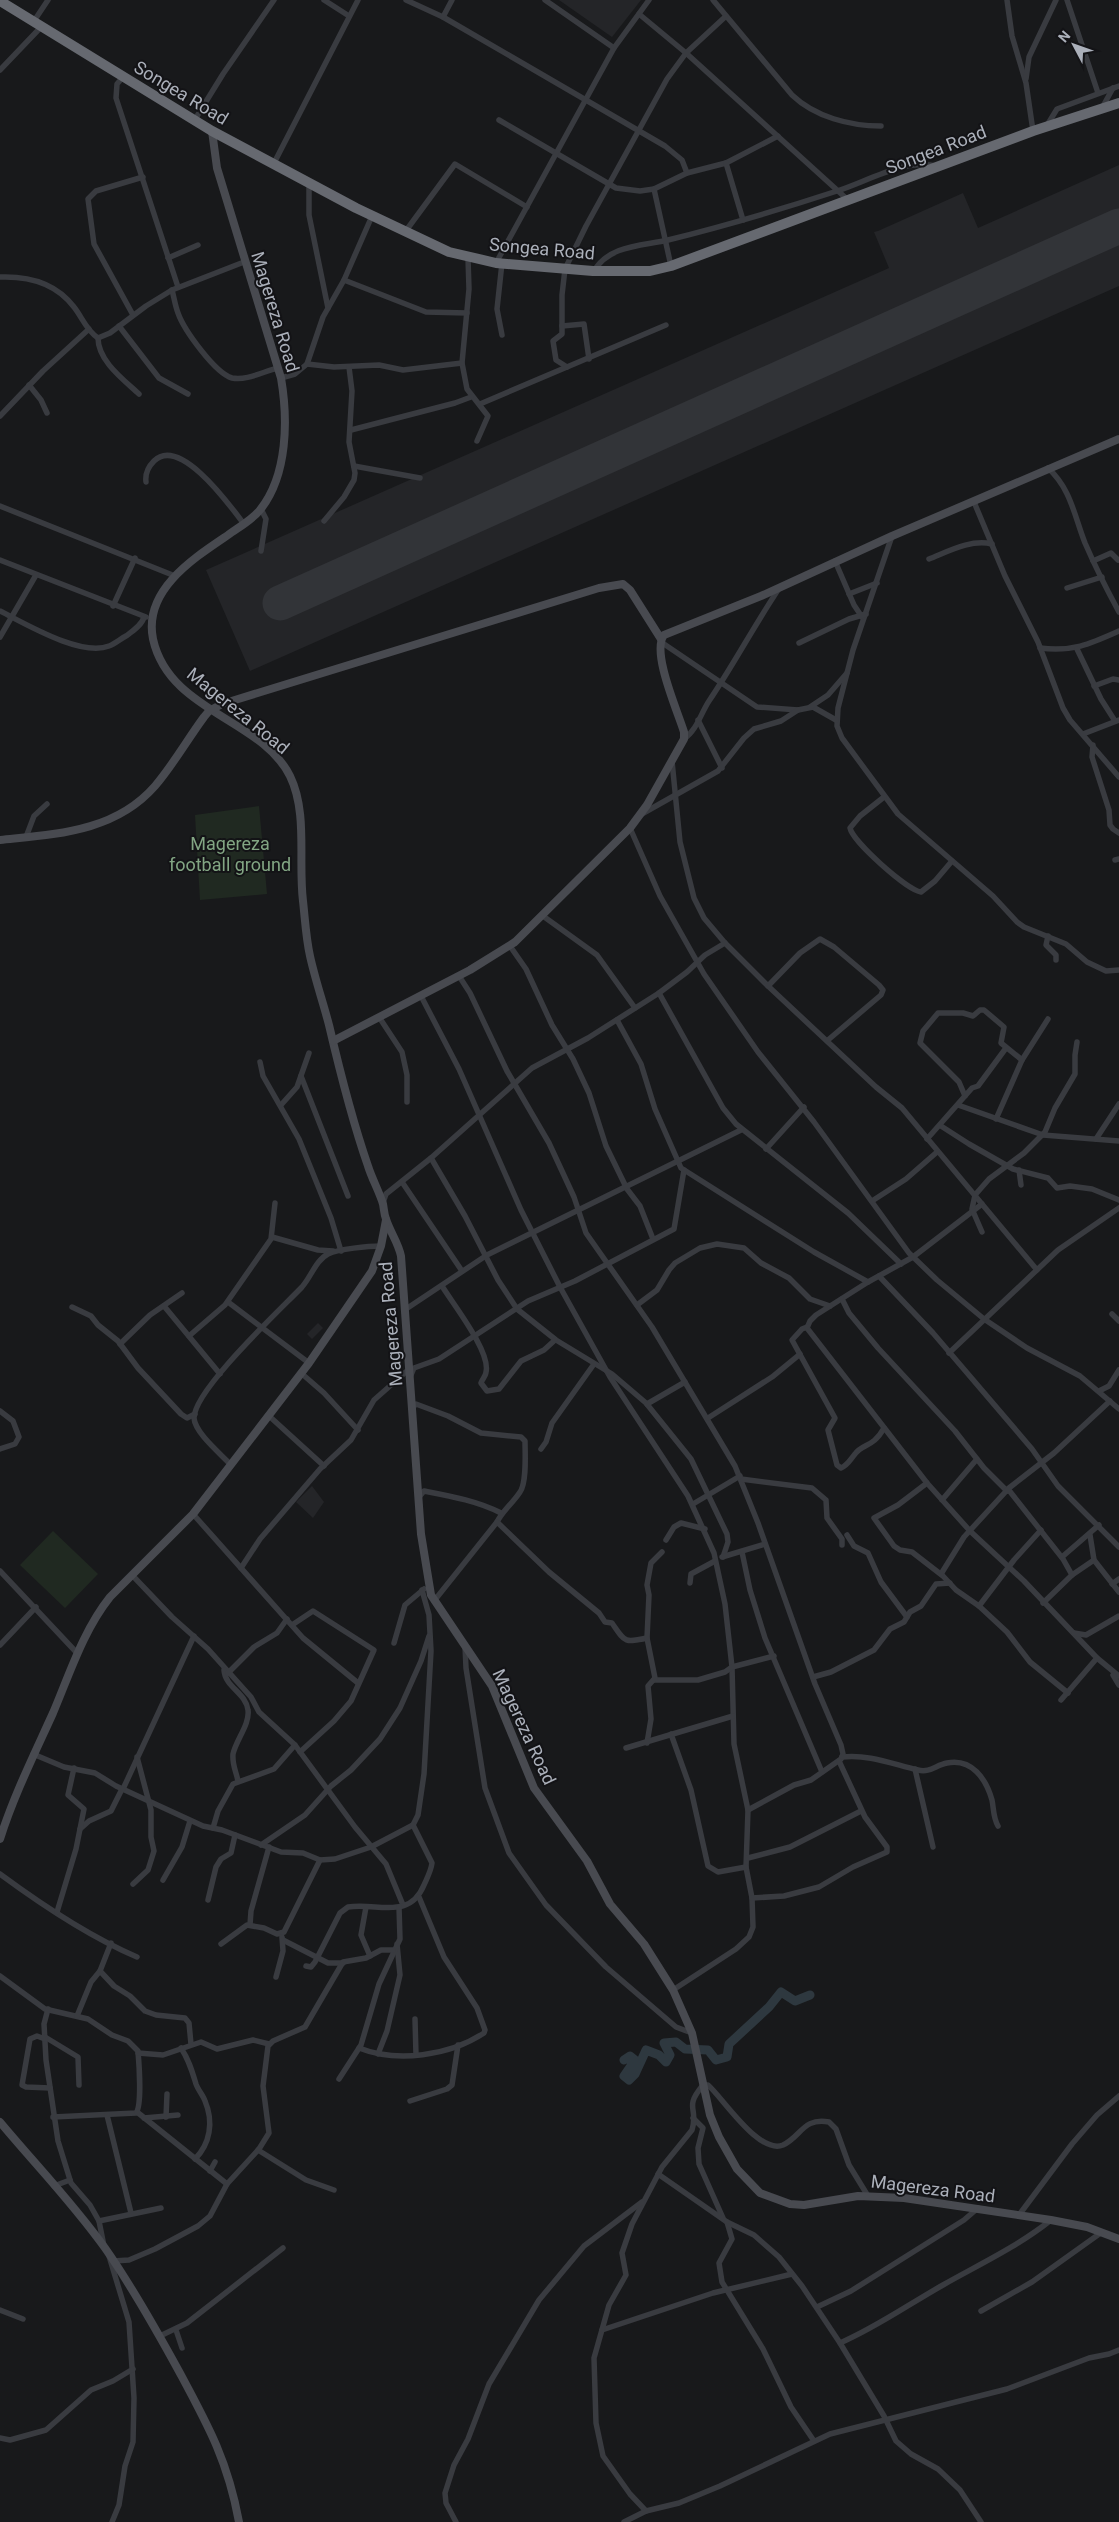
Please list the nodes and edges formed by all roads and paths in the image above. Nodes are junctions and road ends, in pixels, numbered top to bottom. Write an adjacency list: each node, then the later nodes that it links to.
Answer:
1 (48, 0): 18 (street)
2 (274, 0): 30 (street)
3 (324, 0): 15 (street)
4 (358, 0): 15 (street)
5 (406, 0): 16 (street)
6 (452, 0): 16 (street)
7 (545, 0): 19 (street)
8 (649, 0): 14 (street)
9 (713, 0): 17 (street)
10 (1007, 0): 23 (street)
11 (1056, 0): 23 (street)
12 (1067, 0): 25 (street)
13 (0, 1): 18 (highway, Songea Road)
14 (638, 14): 19 (street); 20 (street)
15 (349, 16): 39 (street)
16 (443, 17): 26 (street)
17 (726, 17): 20 (street); 31 (street)
18 (38, 24): 21 (street); 22 (highway, Songea Road)
19 (614, 48): 26 (street)
20 (686, 53): 34 (street); 36 (street)
21 (0, 70)
22 (122, 77): 30 (highway, Songea Road); 42 (street)
23 (1026, 83): 35 (street)
24 (1116, 87): 25 (street); 28 (street)
25 (1098, 93): 32 (street)
26 (586, 100): 34 (street); 37 (street)
27 (1119, 103): 28 (highway, Songea Road)
28 (1102, 108): 32 (highway, Songea Road)
29 (498, 120): 37 (street)
30 (194, 121): 33 (highway, Songea Road)
31 (881, 126)
32 (1046, 127): 35 (highway, Songea Road)
33 (212, 131): 39 (highway, Songea Road); 56 (street, Magereza Road)
34 (638, 131): 41 (street); 44 (street)
35 (1033, 132): 40 (highway, Songea Road)
36 (778, 136): 38 (street); 46 (street)
37 (557, 155): 44 (street); 48 (street)
38 (726, 163): 41 (street); 50 (street)
39 (273, 165): 43 (highway, Songea Road)
40 (938, 166): 46 (street); 47 (highway, Songea Road)
41 (688, 173): 45 (street)
42 (142, 177): 54 (street); 66 (street)
43 (309, 183): 49 (highway, Songea Road); 64 (street)
44 (609, 184): 45 (street); 59 (street)
45 (654, 189): 52 (street)
46 (839, 190): 47 (street); 50 (street)
47 (850, 201): 58 (highway, Songea Road)
48 (527, 207): 51 (street); 57 (street)
49 (372, 216): 51 (highway, Songea Road); 62 (street)
50 (743, 220): 52 (street)
51 (404, 232): 55 (highway, Songea Road)
52 (666, 240): 58 (street); 60 (street)
53 (198, 245): 54 (street)
54 (168, 258): 63 (street)
55 (468, 258): 57 (highway, Songea Road); 65 (street)
56 (244, 262): 63 (street); 78 (street, Magereza Road)
57 (499, 263): 59 (highway, Songea Road); 71 (street)
58 (671, 266): 60 (highway, Songea Road)
59 (565, 269): 60 (highway, Songea Road); 69 (street)
60 (594, 271)
61 (0, 277): 70 (street)
62 (344, 280): 64 (street); 65 (street)
63 (175, 289): 66 (street); 78 (street)
64 (328, 308): 75 (street)
65 (467, 313): 74 (street)
66 (133, 315): 68 (street)
67 (666, 325): 73 (street)
68 (119, 326): 72 (street); 82 (street)
69 (562, 326): 73 (street); 77 (street)
70 (88, 329): 72 (street); 80 (street)
71 (502, 335)
72 (98, 338): 81 (street)
73 (589, 359): 77 (street)
74 (462, 363): 76 (street); 83 (street)
75 (307, 364): 76 (street); 79 (street)
76 (349, 367): 89 (street)
77 (567, 367): 84 (street)
78 (278, 368): 79 (street, Magereza Road)
79 (281, 378): 98 (street, Magereza Road)
80 (29, 386): 87 (street); 88 (street)
81 (139, 394)
82 (188, 394)
83 (471, 397): 85 (street); 89 (street)
84 (493, 399): 85 (street); 86 (street)
85 (480, 404): 86 (street)
86 (487, 412): 91 (street)
87 (48, 413)
88 (0, 416)
89 (351, 430): 92 (street)
90 (1119, 439): 93 (street)
91 (478, 441)
92 (354, 466): 94 (street); 99 (street)
93 (1048, 468): 96 (street); 107 (street)
94 (420, 478)
95 (146, 482): 100 (street)
96 (974, 502): 101 (street); 102 (street)
97 (0, 506): 104 (street)
98 (261, 509): 100 (street, Magereza Road); 103 (street)
99 (324, 521)
100 (244, 524): 111 (street, Magereza Road)
101 (892, 536): 109 (street); 113 (street)
102 (992, 544): 105 (street); 128 (street)
103 (261, 551)
104 (135, 558): 111 (street); 117 (street)
105 (930, 558)
106 (0, 560): 110 (street)
107 (1093, 560): 108 (street); 112 (street)
108 (1118, 560)
109 (834, 561): 114 (street); 116 (street)
110 (36, 575): 117 (street); 121 (street)
111 (175, 576): 123 (street, Magereza Road)
112 (1102, 577): 115 (street); 119 (street)
113 (877, 583): 116 (street); 120 (street)
114 (781, 586): 126 (street); 132 (street)
115 (1067, 588)
116 (849, 594): 120 (street)
117 (113, 606): 122 (street)
118 (0, 611): 121 (street)
119 (1119, 612)
120 (863, 616): 127 (street); 130 (street)
121 (12, 617): 122 (street); 125 (street)
122 (144, 617): 123 (street)
123 (153, 618): 136 (street, Magereza Road)
124 (1119, 631): 129 (street)
125 (0, 637)
126 (661, 640): 132 (street); 136 (street); 141 (street)
127 (799, 643)
128 (1040, 648): 129 (street); 140 (street)
129 (1077, 648): 133 (street)
130 (848, 671): 134 (street); 138 (street)
131 (1119, 680): 133 (street)
132 (722, 684): 135 (street); 137 (street)
133 (1094, 686): 139 (street)
134 (810, 707): 135 (street); 138 (street)
135 (798, 710): 144 (street)
136 (209, 711): 152 (street); 171 (street, Magereza Road)
137 (698, 720): 141 (street); 144 (street)
138 (836, 720): 147 (street)
139 (1117, 721): 140 (street)
140 (1083, 734): 142 (street)
141 (684, 739): 143 (street)
142 (1093, 746): 145 (street); 151 (street)
143 (672, 761): 146 (street); 149 (street)
144 (722, 768): 146 (street)
145 (1119, 777)
146 (676, 794): 149 (street); 157 (street)
147 (884, 796): 154 (street); 154 (street)
148 (47, 804): 152 (street)
149 (640, 815): 150 (street)
150 (630, 828): 155 (street); 160 (street)
151 (1119, 832)
152 (26, 837): 153 (street)
153 (0, 840)
154 (952, 861): 156 (street)
155 (543, 916): 158 (street); 166 (street)
156 (1048, 936): 159 (street); 161 (street)
157 (725, 943): 160 (street); 163 (street)
158 (510, 946): 162 (street); 174 (street)
159 (1056, 960)
160 (697, 962): 164 (street); 185 (street)
161 (1119, 970)
162 (459, 976): 165 (street); 179 (street)
163 (768, 986): 170 (street); 170 (street)
164 (658, 993): 166 (street); 189 (street)
165 (421, 996): 167 (street); 186 (street)
166 (635, 1008): 168 (street)
167 (379, 1017): 171 (street); 181 (street)
168 (617, 1020): 174 (street); 197 (street)
169 (1048, 1020): 176 (street)
170 (828, 1040): 191 (street)
171 (333, 1041): 209 (street, Magereza Road)
172 (1077, 1042): 190 (street)
173 (1006, 1048): 176 (street); 180 (street); 180 (street)
174 (568, 1050): 179 (street); 202 (street)
175 (309, 1053): 178 (street)
176 (1022, 1060): 187 (street)
177 (260, 1062): 183 (street)
178 (302, 1076): 183 (street); 205 (street)
179 (515, 1082): 186 (street); 212 (street)
180 (965, 1096): 184 (street)
181 (406, 1102)
182 (1119, 1104): 192 (street)
183 (281, 1105): 220 (street)
184 (958, 1105): 187 (street); 188 (street)
185 (804, 1107): 194 (street); 207 (street)
186 (478, 1114): 196 (street); 215 (street)
187 (996, 1119): 190 (street)
188 (941, 1126): 191 (street); 198 (street)
189 (741, 1130): 194 (street); 197 (street)
190 (1044, 1135): 192 (street); 198 (street)
191 (927, 1139): 195 (street)
192 (1096, 1140): 193 (street)
193 (1119, 1141)
194 (766, 1149): 224 (street)
195 (937, 1152): 204 (street); 207 (street)
196 (431, 1158): 201 (street); 221 (street)
197 (678, 1162): 199 (street); 202 (street)
198 (1008, 1166): 200 (street); 204 (street)
199 (684, 1170): 218 (street); 228 (street)
200 (1019, 1170): 203 (street); 206 (street)
201 (402, 1182): 209 (street); 226 (street)
202 (626, 1185): 212 (street); 218 (street)
203 (1021, 1186)
204 (976, 1195): 210 (street); 213 (street)
205 (348, 1196)
206 (1119, 1200)
207 (872, 1201): 222 (street)
208 (275, 1203): 217 (street)
209 (382, 1203): 214 (street, Magereza Road)
210 (982, 1204): 213 (street); 225 (street)
211 (1119, 1208): 225 (street)
212 (578, 1210): 215 (street); 223 (street)
213 (973, 1212): 216 (street); 222 (street)
214 (386, 1220): 219 (street); 238 (street, Magereza Road)
215 (532, 1232): 221 (street); 230 (street)
216 (982, 1232)
217 (272, 1237): 220 (street); 233 (street)
218 (653, 1239): 223 (street)
219 (380, 1246): 220 (street); 251 (street)
220 (339, 1251): 244 (street)
221 (487, 1255): 226 (street); 239 (street)
222 (913, 1257): 224 (street); 241 (street)
223 (608, 1264): 230 (street); 234 (street)
224 (901, 1264): 227 (street)
225 (1037, 1270): 241 (street)
226 (462, 1271): 229 (street)
227 (879, 1276): 228 (street); 249 (street)
228 (868, 1282): 232 (street)
229 (442, 1286): 238 (street); 245 (street)
230 (560, 1287): 239 (street); 254 (street)
231 (182, 1293): 235 (street)
232 (842, 1299): 236 (street); 272 (street)
233 (228, 1302): 244 (street); 246 (street)
234 (637, 1305): 236 (street); 258 (street)
235 (164, 1306): 246 (street); 248 (street)
236 (830, 1306): 243 (street)
237 (72, 1307): 248 (street)
238 (406, 1309): 257 (street, Magereza Road)
239 (517, 1309): 245 (street); 247 (street)
240 (1112, 1314): 242 (street)
241 (984, 1319): 249 (street); 259 (street)
242 (1119, 1320)
243 (807, 1327): 250 (street); 268 (street)
244 (264, 1328): 251 (street); 256 (street)
245 (475, 1335): 247 (street); 257 (street)
246 (189, 1336): 256 (street)
247 (555, 1340): 252 (street)
248 (120, 1344): 265 (street)
249 (950, 1353): 273 (street)
250 (800, 1354): 267 (street); 268 (street)
251 (309, 1363): 255 (street)
252 (594, 1364): 254 (street); 271 (street)
253 (1119, 1370): 259 (street)
254 (607, 1371): 261 (street); 282 (street)
255 (301, 1373): 266 (street); 269 (street)
256 (220, 1374): 265 (street)
257 (411, 1375): 262 (street, Magereza Road); 269 (street)
258 (685, 1382): 261 (street); 267 (street)
259 (1099, 1391): 260 (street)
260 (1110, 1401): 263 (street); 273 (street)
261 (647, 1404): 279 (street)
262 (413, 1407): 280 (street, Magereza Road); 283 (street)
263 (1119, 1409)
264 (0, 1411): 270 (street)
265 (195, 1414): 274 (street)
266 (268, 1415): 274 (street); 275 (street)
267 (708, 1418): 276 (street)
268 (884, 1428): 277 (street)
269 (358, 1430): 275 (street)
270 (0, 1449)
271 (541, 1449)
272 (977, 1459): 278 (street); 281 (street)
273 (1042, 1461): 278 (street); 286 (street)
274 (231, 1465): 284 (street)
275 (324, 1466): 303 (street)
276 (740, 1478): 279 (street); 293 (street); 294 (street)
277 (927, 1483): 281 (street); 305 (street)
278 (1008, 1490): 288 (street); 289 (street)
279 (709, 1494): 282 (street); 298 (street)
280 (419, 1496): 283 (street); 312 (street, Magereza Road)
281 (942, 1500): 289 (street)
282 (693, 1504): 287 (street)
283 (501, 1513): 285 (street)
284 (193, 1514): 303 (street); 307 (street)
285 (497, 1522): 314 (street); 325 (street)
286 (1099, 1525): 291 (street); 295 (street)
287 (705, 1529): 292 (street); 300 (street)
288 (1041, 1530): 299 (street); 302 (street)
289 (970, 1531): 302 (street); 305 (street)
290 (847, 1535): 319 (street)
291 (1090, 1535): 299 (street); 301 (street)
292 (666, 1540)
293 (766, 1544): 297 (street); 336 (street)
294 (842, 1545)
295 (1119, 1547)
296 (662, 1552): 325 (street)
297 (742, 1552): 298 (street); 330 (street)
298 (723, 1557): 300 (street)
299 (1062, 1557): 306 (street)
300 (715, 1560): 309 (street); 332 (street)
301 (1094, 1560): 306 (street); 311 (street)
302 (1008, 1567): 315 (street); 316 (street)
303 (241, 1568): 320 (street)
304 (0, 1571): 317 (street)
305 (941, 1574): 310 (street)
306 (1072, 1574): 315 (street)
307 (132, 1575): 324 (street); 329 (street)
308 (1119, 1579): 311 (street)
309 (690, 1583)
310 (950, 1583): 316 (street); 319 (street)
311 (1112, 1584): 313 (street)
312 (425, 1588): 314 (street, Magereza Road); 323 (street); 326 (street)
313 (1119, 1592)
314 (434, 1601): 328 (street, Magereza Road)
315 (1043, 1603): 322 (street)
316 (979, 1606): 340 (street)
317 (36, 1607): 327 (street); 329 (street)
318 (1119, 1616): 322 (street)
319 (907, 1617): 336 (street)
320 (287, 1619): 321 (street); 333 (street)
321 (292, 1625): 338 (street); 338 (street)
322 (1072, 1632): 331 (street)
323 (430, 1634): 356 (street); 361 (street)
324 (194, 1636): 333 (street); 349 (street)
325 (647, 1638): 337 (street)
326 (394, 1643)
327 (0, 1645)
328 (465, 1645): 396 (street, Magereza Road); 400 (street)
329 (77, 1653): 348 (street)
330 (774, 1656): 332 (street); 353 (street)
331 (1097, 1658): 334 (street); 340 (street)
332 (732, 1667): 337 (street); 342 (street)
333 (226, 1670): 345 (street); 354 (street)
334 (1111, 1671): 335 (street); 339 (street)
335 (1119, 1676)
336 (813, 1677): 350 (street)
337 (654, 1680): 344 (street)
338 (358, 1682): 347 (street)
339 (1119, 1685)
340 (1068, 1693): 341 (street)
341 (1061, 1700)
342 (732, 1716): 343 (street); 358 (street)
343 (671, 1734): 344 (street); 373 (street)
344 (647, 1743): 346 (street)
345 (295, 1745): 347 (street); 354 (street)
346 (626, 1748)
347 (300, 1752): 356 (street)
348 (33, 1754): 351 (street); 366 (street)
349 (137, 1757): 355 (street); 357 (street)
350 (841, 1759): 352 (street); 353 (street); 359 (street)
351 (74, 1768): 355 (street); 364 (street)
352 (915, 1769): 362 (street); 370 (street)
353 (822, 1772): 358 (street)
354 (238, 1781): 363 (street)
355 (123, 1789): 357 (street); 364 (street)
356 (328, 1789): 367 (street); 369 (street)
357 (148, 1802): 360 (street); 376 (street)
358 (748, 1810): 371 (street)
359 (861, 1811): 371 (street); 378 (street)
360 (190, 1821): 363 (street); 375 (street)
361 (413, 1825): 369 (street); 377 (street)
362 (998, 1826)
363 (213, 1828): 365 (street)
364 (80, 1829): 382 (street)
365 (235, 1835): 367 (street); 379 (street)
366 (0, 1839)
367 (261, 1845): 368 (street)
368 (269, 1847): 372 (street); 383 (street)
369 (371, 1847): 372 (street); 380 (street)
370 (933, 1847)
371 (748, 1858): 373 (street)
372 (320, 1860): 384 (street)
373 (746, 1866): 378 (street)
374 (0, 1874): 382 (street)
375 (163, 1880)
376 (133, 1884)
377 (419, 1896): 380 (street); 404 (street)
378 (752, 1898): 396 (street)
379 (208, 1900)
380 (401, 1906): 381 (street); 387 (street)
381 (366, 1907): 388 (street); 390 (street)
382 (57, 1912): 385 (street)
383 (250, 1925): 384 (street); 386 (street)
384 (282, 1937): 390 (street); 395 (street)
385 (110, 1943): 389 (street); 393 (street)
386 (221, 1944)
387 (395, 1947): 388 (street); 406 (street); 408 (street)
388 (370, 1956): 391 (street)
389 (137, 1957)
390 (318, 1957): 391 (street); 392 (street)
391 (343, 1963): 403 (street)
392 (306, 1966)
393 (100, 1971): 398 (street); 402 (street)
394 (0, 1976): 397 (street)
395 (276, 1977)
396 (673, 1990): 400 (street, Magereza Road)
397 (48, 2009): 398 (street); 401 (street)
398 (77, 2016): 407 (street)
399 (415, 2019): 409 (street)
400 (692, 2033): 411 (street, Magereza Road)
401 (45, 2038): 412 (street); 413 (street); 413 (street)
402 (191, 2044): 403 (street); 405 (street)
403 (269, 2044): 425 (street)
404 (458, 2045): 409 (street); 416 (street)
405 (181, 2048): 407 (street); 426 (street)
406 (359, 2048): 408 (street); 410 (street)
407 (138, 2053): 417 (street)
408 (378, 2054): 409 (street)
409 (416, 2055)
410 (339, 2079)
411 (703, 2084): 423 (street); 434 (street, Magereza Road); 434 (street)
412 (79, 2085)
413 (50, 2088): 420 (street)
414 (167, 2094): 421 (street)
415 (1119, 2096): 439 (street)
416 (410, 2101)
417 (137, 2112): 418 (street); 422 (street)
418 (106, 2115): 420 (street); 438 (street)
419 (178, 2116): 421 (street)
420 (53, 2117): 430 (street)
421 (166, 2117): 422 (street)
422 (144, 2118): 426 (street)
423 (694, 2118): 429 (street); 440 (street)
424 (0, 2122): 432 (street)
425 (258, 2150): 431 (street); 433 (street)
426 (195, 2159): 428 (street)
427 (215, 2162): 428 (street)
428 (210, 2172): 431 (street)
429 (658, 2174): 435 (street); 440 (street)
430 (70, 2180): 432 (street); 442 (street)
431 (227, 2184): 447 (street)
432 (54, 2186): 446 (street)
433 (334, 2190)
434 (868, 2196): 437 (street, Magereza Road)
435 (643, 2201): 455 (street); 467 (street)
436 (162, 2208): 438 (street)
437 (978, 2208): 439 (street, Magereza Road); 450 (street)
438 (131, 2213): 442 (street)
439 (1019, 2215): 441 (street, Magereza Road)
440 (725, 2220): 448 (street); 449 (street)
441 (1051, 2220): 443 (street, Magereza Road); 457 (street)
442 (99, 2221): 446 (street)
443 (1102, 2232): 444 (street, Magereza Road); 452 (street)
444 (1119, 2239)
445 (283, 2248): 454 (street)
446 (106, 2250): 447 (street); 460 (street)
447 (113, 2261): 456 (street)
448 (792, 2274): 449 (street); 450 (street)
449 (725, 2290): 455 (street); 463 (street)
450 (817, 2307): 457 (street)
451 (0, 2310): 453 (street)
452 (982, 2311)
453 (23, 2319)
454 (176, 2330): 456 (street); 458 (street)
455 (602, 2330): 464 (street)
456 (160, 2336): 466 (street)
457 (840, 2343): 461 (street)
458 (182, 2348)
459 (1119, 2350): 461 (street)
460 (133, 2369): 462 (street); 465 (street)
461 (886, 2420): 463 (street); 469 (street)
462 (0, 2438)
463 (814, 2440): 464 (street)
464 (646, 2511): 468 (street)
465 (112, 2522)
466 (239, 2522)
467 (456, 2522)
468 (624, 2522)
469 (981, 2522)

